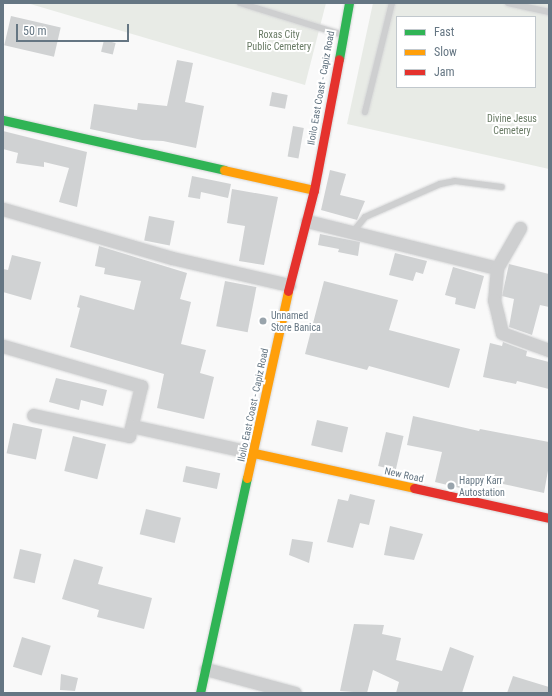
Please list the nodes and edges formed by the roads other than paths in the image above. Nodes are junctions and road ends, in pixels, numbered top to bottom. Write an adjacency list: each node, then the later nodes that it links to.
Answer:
1 (240, 3): 6 (lane)
2 (349, 3): 6 (main road, Iloilo East Coast - Capiz Road)
3 (392, 3): 7 (lane)
4 (508, 3): 5 (lane)
5 (549, 12)
6 (341, 35): 10 (main road, Iloilo East Coast - Capiz Road)
7 (365, 112)
8 (3, 120): 10 (main road)
9 (502, 187): 14 (lane)
10 (314, 190): 12 (main road, Iloilo East Coast - Capiz Road)
11 (3, 209): 16 (street)
12 (306, 221): 14 (street); 16 (main road, Iloilo East Coast - Capiz Road)
13 (520, 228): 15 (street)
14 (353, 232): 15 (street)
15 (497, 268): 18 (street)
16 (289, 286): 21 (main road, Iloilo East Coast - Capiz Road)
17 (3, 346): 20 (street)
18 (549, 350)
19 (33, 415): 20 (street)
20 (132, 426): 21 (street)
21 (254, 453): 22 (main road, New Road); 23 (main road, Iloilo East Coast - Capiz Road)
22 (549, 518)
23 (206, 669): 24 (main road, Iloilo East Coast - Capiz Road); 25 (street)
24 (200, 693)
25 (295, 693)

